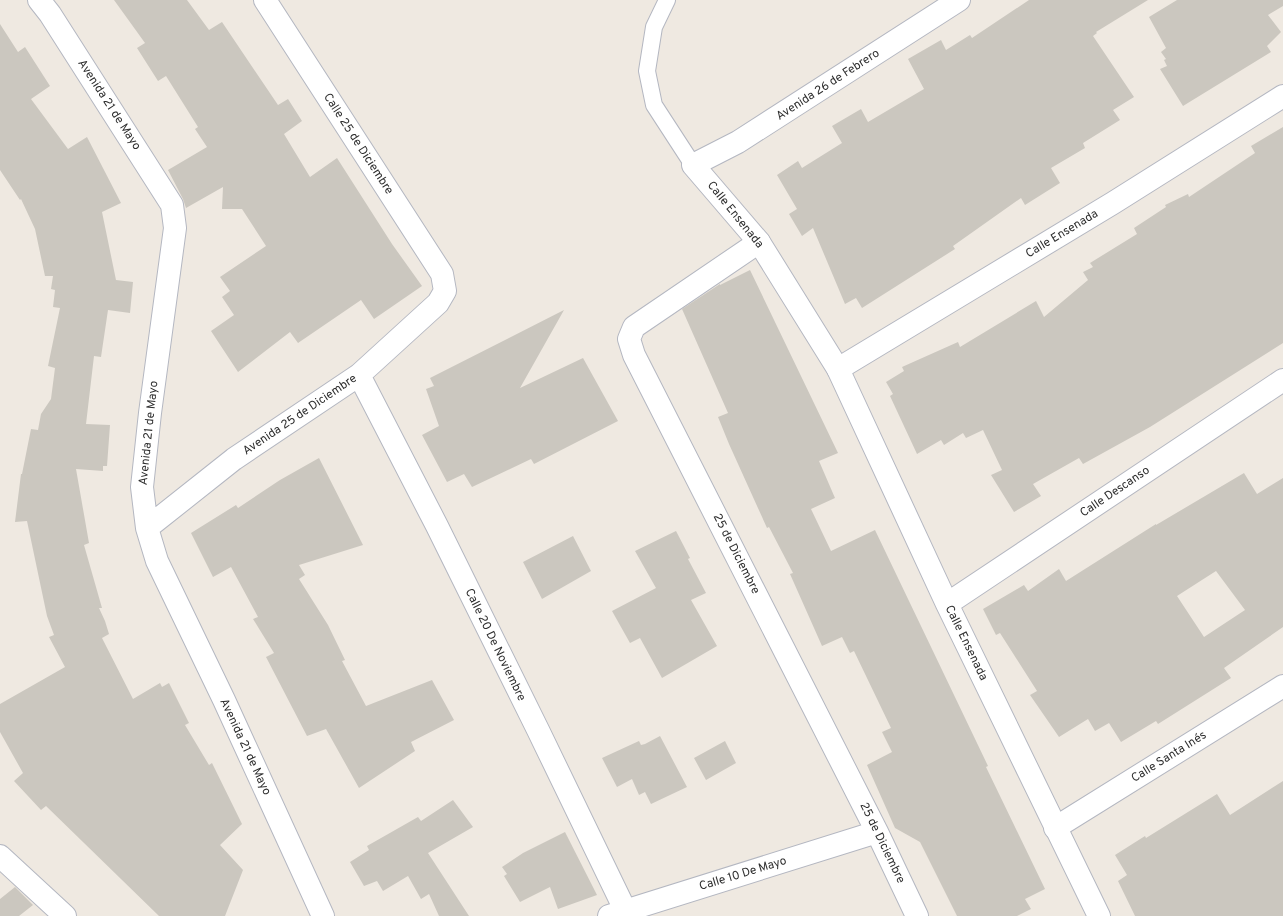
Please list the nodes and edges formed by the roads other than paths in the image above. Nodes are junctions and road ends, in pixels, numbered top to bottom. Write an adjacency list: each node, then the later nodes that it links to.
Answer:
1 (39, 0): 12 (street, Avenida 21 de Mayo)
2 (265, 0): 8 (street, Calle 25 de Diciembre)
3 (667, 0): 6 (lane)
4 (960, 0): 6 (street, Avenida 26 de Febrero)
5 (1283, 96): 9 (street, Calle Ensenada)
6 (694, 165): 7 (street, Calle Ensenada)
7 (759, 242): 9 (street, Calle Ensenada); 16 (street, 25 de Diciembre)
8 (445, 291): 10 (street, Avenida 25 de Diciembre)
9 (838, 369): 13 (street, Calle Ensenada)
10 (359, 375): 12 (street, Avenida 25 de Diciembre); 18 (street, Calle 20 De Noviembre)
11 (1283, 380): 13 (street, Calle Descanso)
12 (147, 528): 20 (street, Avenida 21 de Mayo)
13 (947, 604): 15 (street, Calle Ensenada)
14 (1283, 686): 15 (street, Calle Santa Inés)
15 (1055, 828): 22 (street, Calle Ensenada)
16 (877, 832): 18 (street, Calle 10 De Mayo); 21 (street, 25 de Diciembre)
17 (0, 856): 19 (street)
18 (620, 914)
19 (65, 916)
20 (323, 916)
21 (917, 916)
22 (1099, 916)

